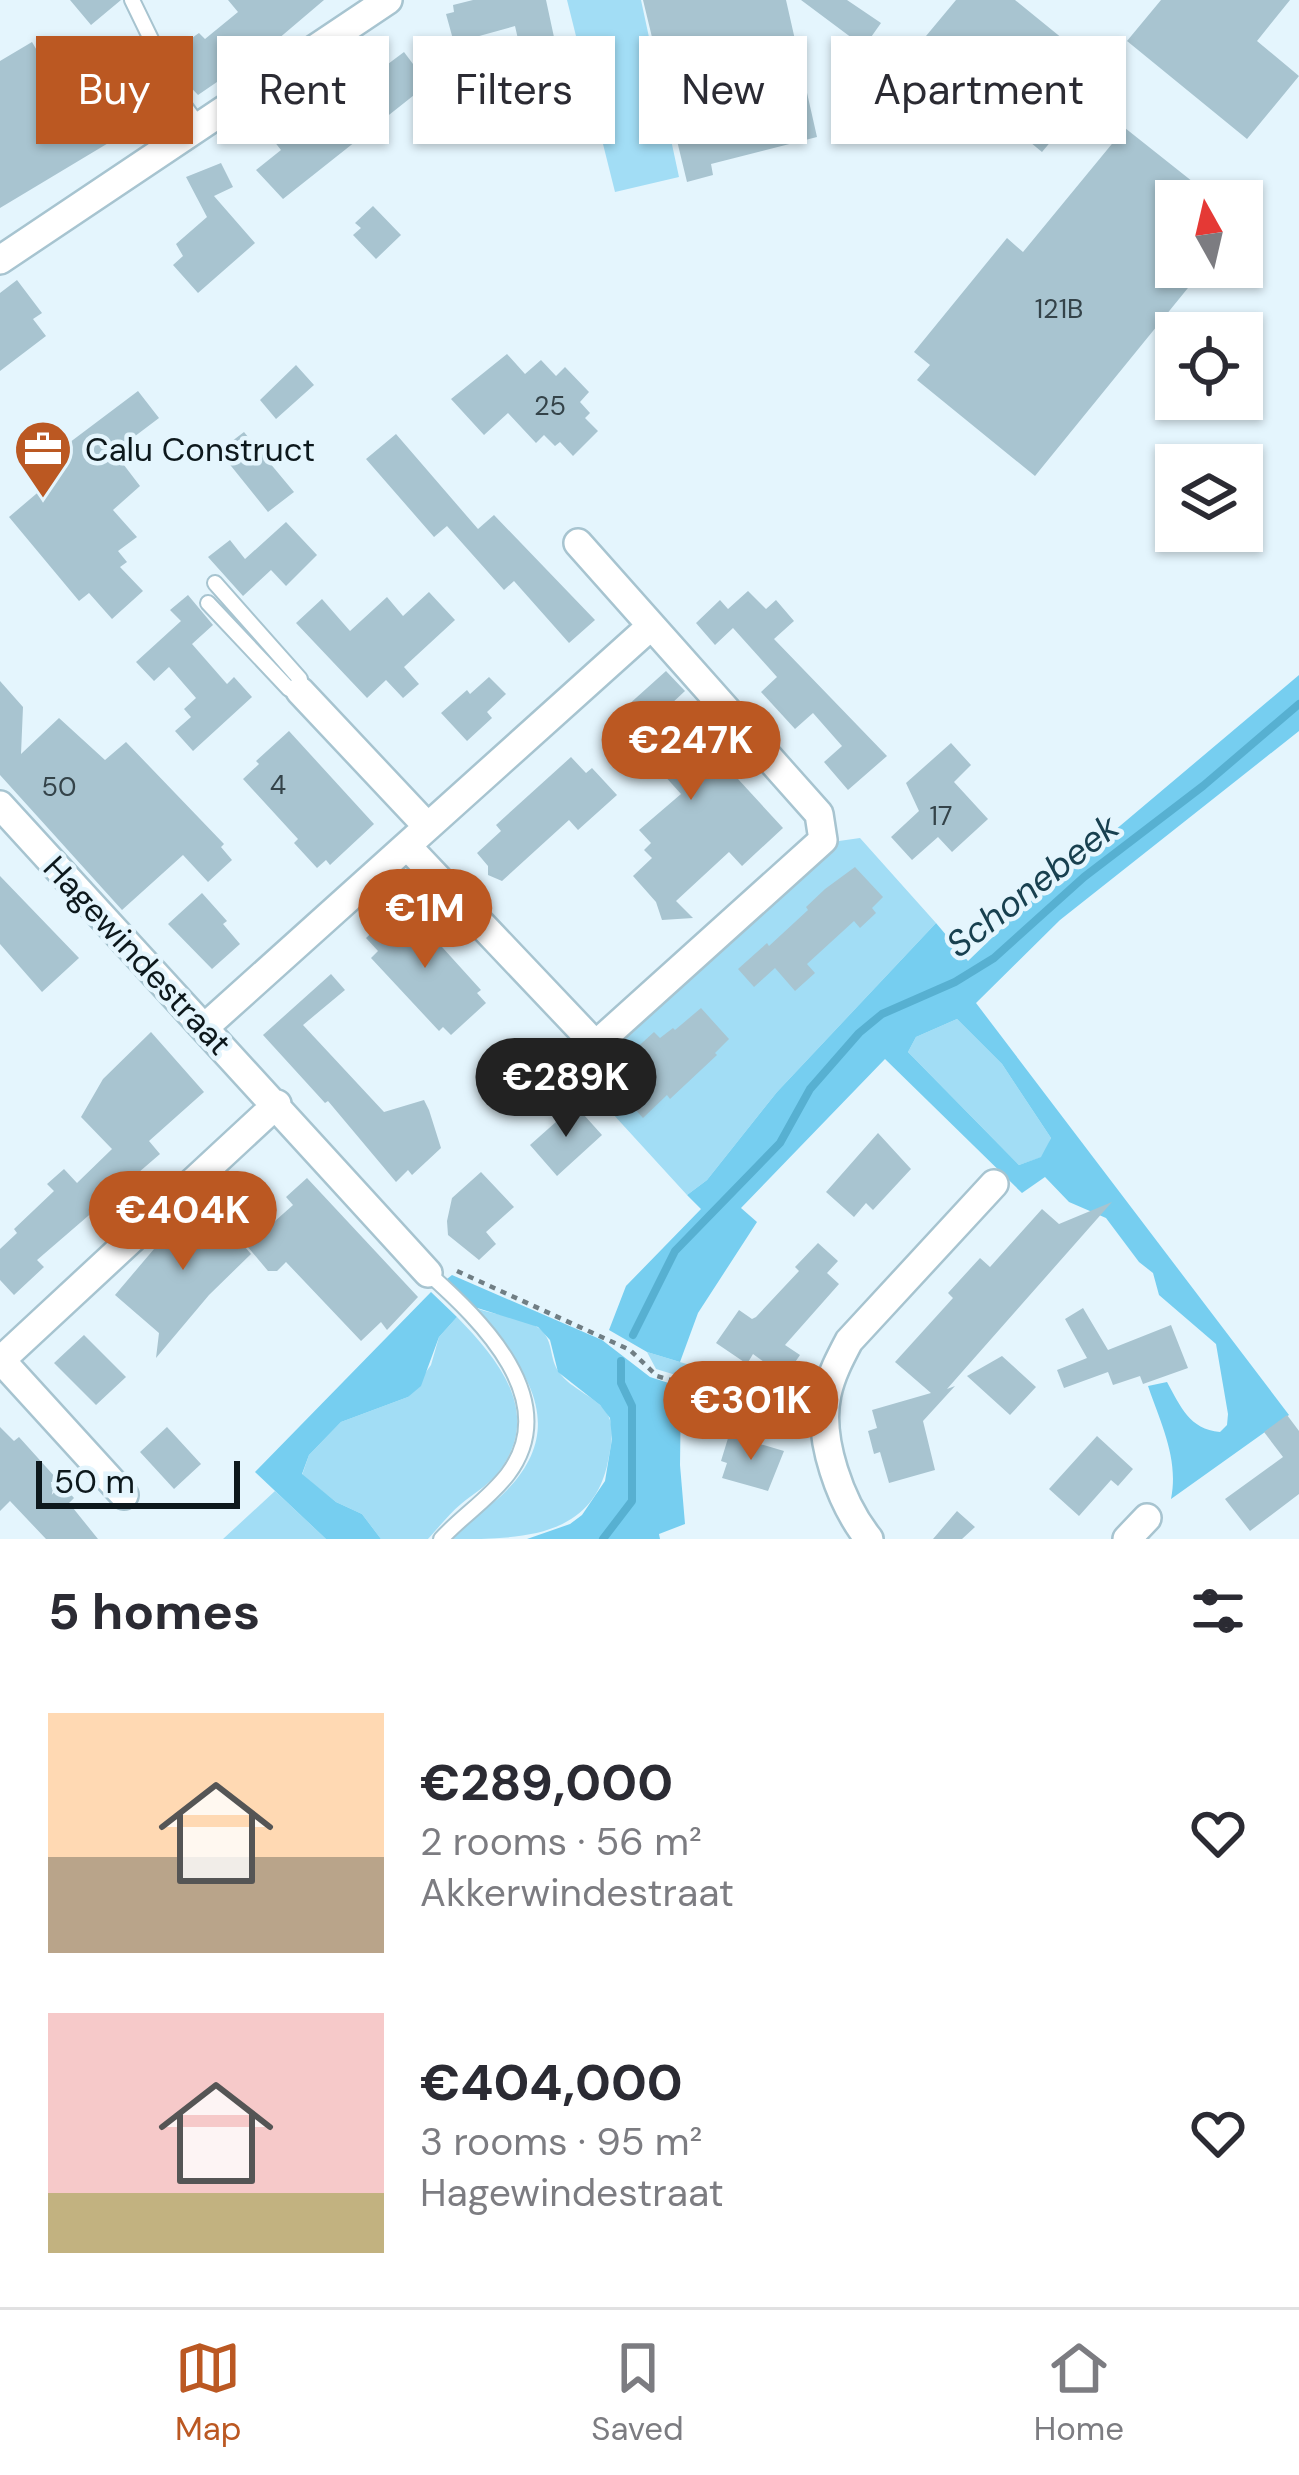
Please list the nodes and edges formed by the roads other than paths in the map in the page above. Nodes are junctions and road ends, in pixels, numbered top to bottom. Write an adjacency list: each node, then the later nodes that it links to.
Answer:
1 (132, 0): 3 (lane)
2 (388, 0): 3 (street)
3 (199, 126): 4 (street)
4 (0, 260)
5 (578, 543): 8 (street)
6 (215, 583): 9 (lane)
7 (208, 603): 9 (lane)
8 (651, 626): 11 (street); 11 (street)
9 (300, 692): 11 (street)
10 (0, 805): 12 (street, Hagewindestraat)
11 (418, 836): 12 (street)
12 (204, 1028): 13 (street, Hagewindestraat)
13 (277, 1104): 15 (street, Hagewindestraat); 16 (street)
14 (994, 1184): 19 (street)
15 (428, 1273): 18 (lane)
16 (0, 1360): 17 (street)
17 (124, 1495)
18 (441, 1539)
19 (868, 1539)

